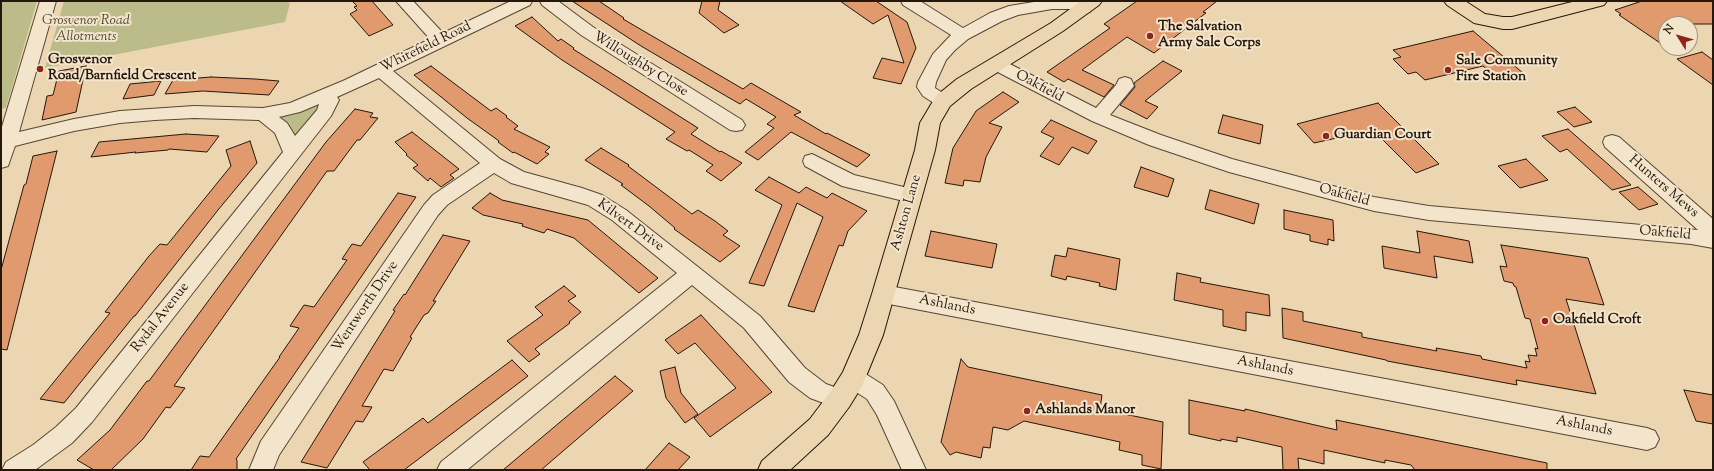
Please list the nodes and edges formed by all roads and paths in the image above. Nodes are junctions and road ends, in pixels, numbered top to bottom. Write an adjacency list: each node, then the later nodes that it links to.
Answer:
1 (48, 1): 19 (street)
2 (404, 1): 10 (street)
3 (524, 1): 10 (street, Whitefield Road)
4 (548, 1): 18 (street, Willoughby Close)
5 (909, 1): 9 (street)
6 (1453, 1): 7 (main road)
7 (1598, 1)
8 (1088, 4): 9 (street); 11 (main road, Ashton Lane)
9 (962, 35): 15 (street)
10 (441, 41): 12 (street, Whitefield Road)
11 (996, 64): 15 (main road, Ashton Lane); 17 (street, Oakfield)
12 (381, 70): 14 (street, Whitefield Road); 24 (street, Kilvert Drive)
13 (1125, 83): 17 (street)
14 (327, 94): 16 (street); 21 (street, Rydal Avenue)
15 (943, 101): 25 (main road, Ashton Lane)
16 (263, 114): 19 (street); 21 (street)
17 (1098, 117): 27 (street, Oakfield)
18 (736, 125)
19 (7, 140): 23 (street)
20 (1612, 142): 26 (street, Hunters Mews)
21 (292, 151): 33 (street, Rydal Avenue)
22 (812, 161): 25 (street)
23 (1, 162)
24 (494, 164): 28 (street, Kilvert Drive); 34 (street, Wentworth Drive)
25 (912, 196): 29 (main road, Ashton Lane)
26 (1713, 231)
27 (1713, 240)
28 (692, 273): 31 (street, Kilvert Drive); 35 (street)
29 (884, 294): 30 (main road, Ashton Lane); 32 (street, Ashlands)
30 (853, 378): 31 (main road, Ashton Lane); 37 (street)
31 (840, 399): 36 (main road, Ashton Lane)
32 (1648, 439)
33 (14, 470)
34 (261, 470)
35 (449, 470)
36 (771, 470)
37 (914, 470)

